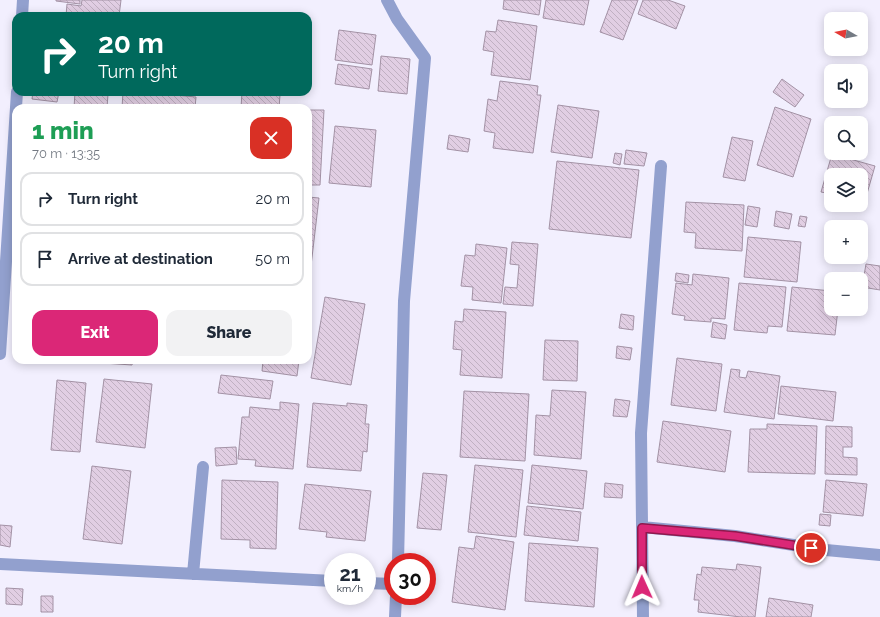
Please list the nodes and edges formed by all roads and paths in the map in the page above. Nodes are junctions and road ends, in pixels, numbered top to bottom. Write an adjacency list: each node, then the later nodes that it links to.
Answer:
1 (23, 0): 3 (street)
2 (387, 0): 9 (street)
3 (22, 12)
4 (661, 166): 8 (street)
5 (12, 169): 6 (street)
6 (0, 354)
7 (203, 467): 12 (street)
8 (642, 528): 10 (street); 16 (street)
9 (398, 553)
10 (880, 555)
11 (0, 564): 12 (street)
12 (193, 574): 13 (street)
13 (324, 581)
14 (396, 605): 15 (street)
15 (395, 617)
16 (643, 617)

